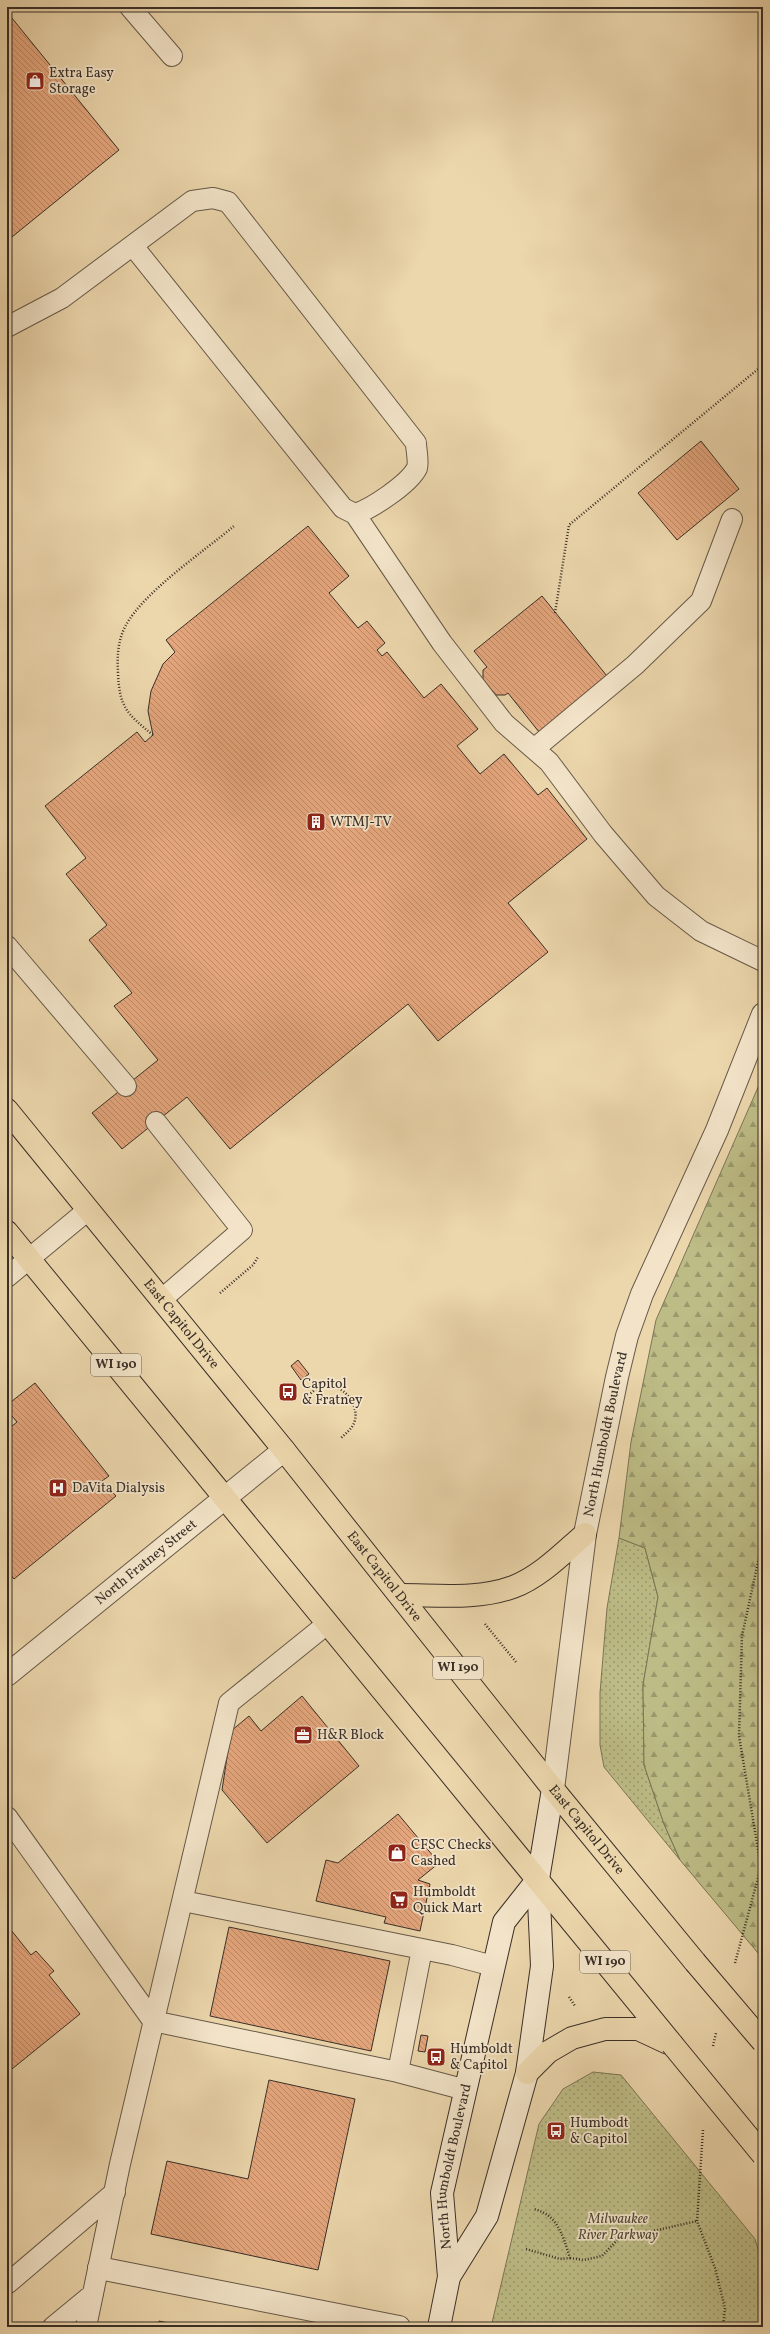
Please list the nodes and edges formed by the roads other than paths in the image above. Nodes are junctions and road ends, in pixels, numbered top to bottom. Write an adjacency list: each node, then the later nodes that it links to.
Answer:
1 (130, 7): 2 (lane)
2 (172, 56)
3 (133, 246): 4 (lane); 5 (lane); 5 (lane)
4 (7, 327)
5 (349, 511): 7 (lane)
6 (732, 519): 7 (lane)
7 (534, 748): 9 (lane)
8 (7, 946): 11 (lane)
9 (763, 961)
10 (763, 1014): 21 (street, North Humboldt Boulevard)
11 (126, 1086)
12 (7, 1110): 14 (main road, East Capitol Drive / WI 190)
13 (156, 1122): 18 (lane)
14 (88, 1210): 16 (lane); 18 (main road, East Capitol Drive / WI 190)
15 (7, 1232): 16 (main road, WI 190)
16 (30, 1260): 17 (lane); 20 (main road, WI 190)
17 (7, 1277)
18 (161, 1300): 19 (main road, East Capitol Drive / WI 190)
19 (284, 1450): 20 (street, North Fratney Street); 22 (main road, East Capitol Drive / WI 190)
20 (225, 1498): 23 (main road, WI 190); 24 (street, North Fratney Street)
21 (585, 1534): 22 (main road); 25 (street, North Humboldt Boulevard)
22 (400, 1595): 25 (main road, East Capitol Drive / WI 190)
23 (326, 1624): 27 (main road, WI 190); 28 (lane)
24 (7, 1675)
25 (553, 1789): 27 (street, North Humboldt Boulevard); 32 (main road, East Capitol Drive / WI 190, bridge)
26 (7, 1817): 31 (lane)
27 (538, 1879): 30 (street, North Humboldt Boulevard); 33 (main road, WI 190); 35 (street, North Humboldt Boulevard)
28 (183, 1901): 29 (lane); 31 (lane)
29 (422, 1949): 30 (lane); 34 (lane)
30 (493, 1966): 36 (street, North Humboldt Boulevard)
31 (153, 2021): 34 (lane); 38 (lane)
32 (763, 2042)
33 (672, 2044): 35 (main road); 37 (main road, WI 190, bridge)
34 (398, 2072): 36 (lane)
35 (527, 2074): 40 (street, North Humboldt Boulevard)
36 (466, 2090): 40 (street, North Humboldt Boulevard)
37 (763, 2155)
38 (115, 2192): 39 (lane); 41 (lane)
39 (99, 2268): 42 (lane); 45 (street)
40 (449, 2277): 46 (street, North Humboldt Boulevard)
41 (7, 2284)
42 (93, 2294): 43 (lane); 44 (lane)
43 (53, 2327)
44 (86, 2327)
45 (399, 2327)
46 (439, 2327)

